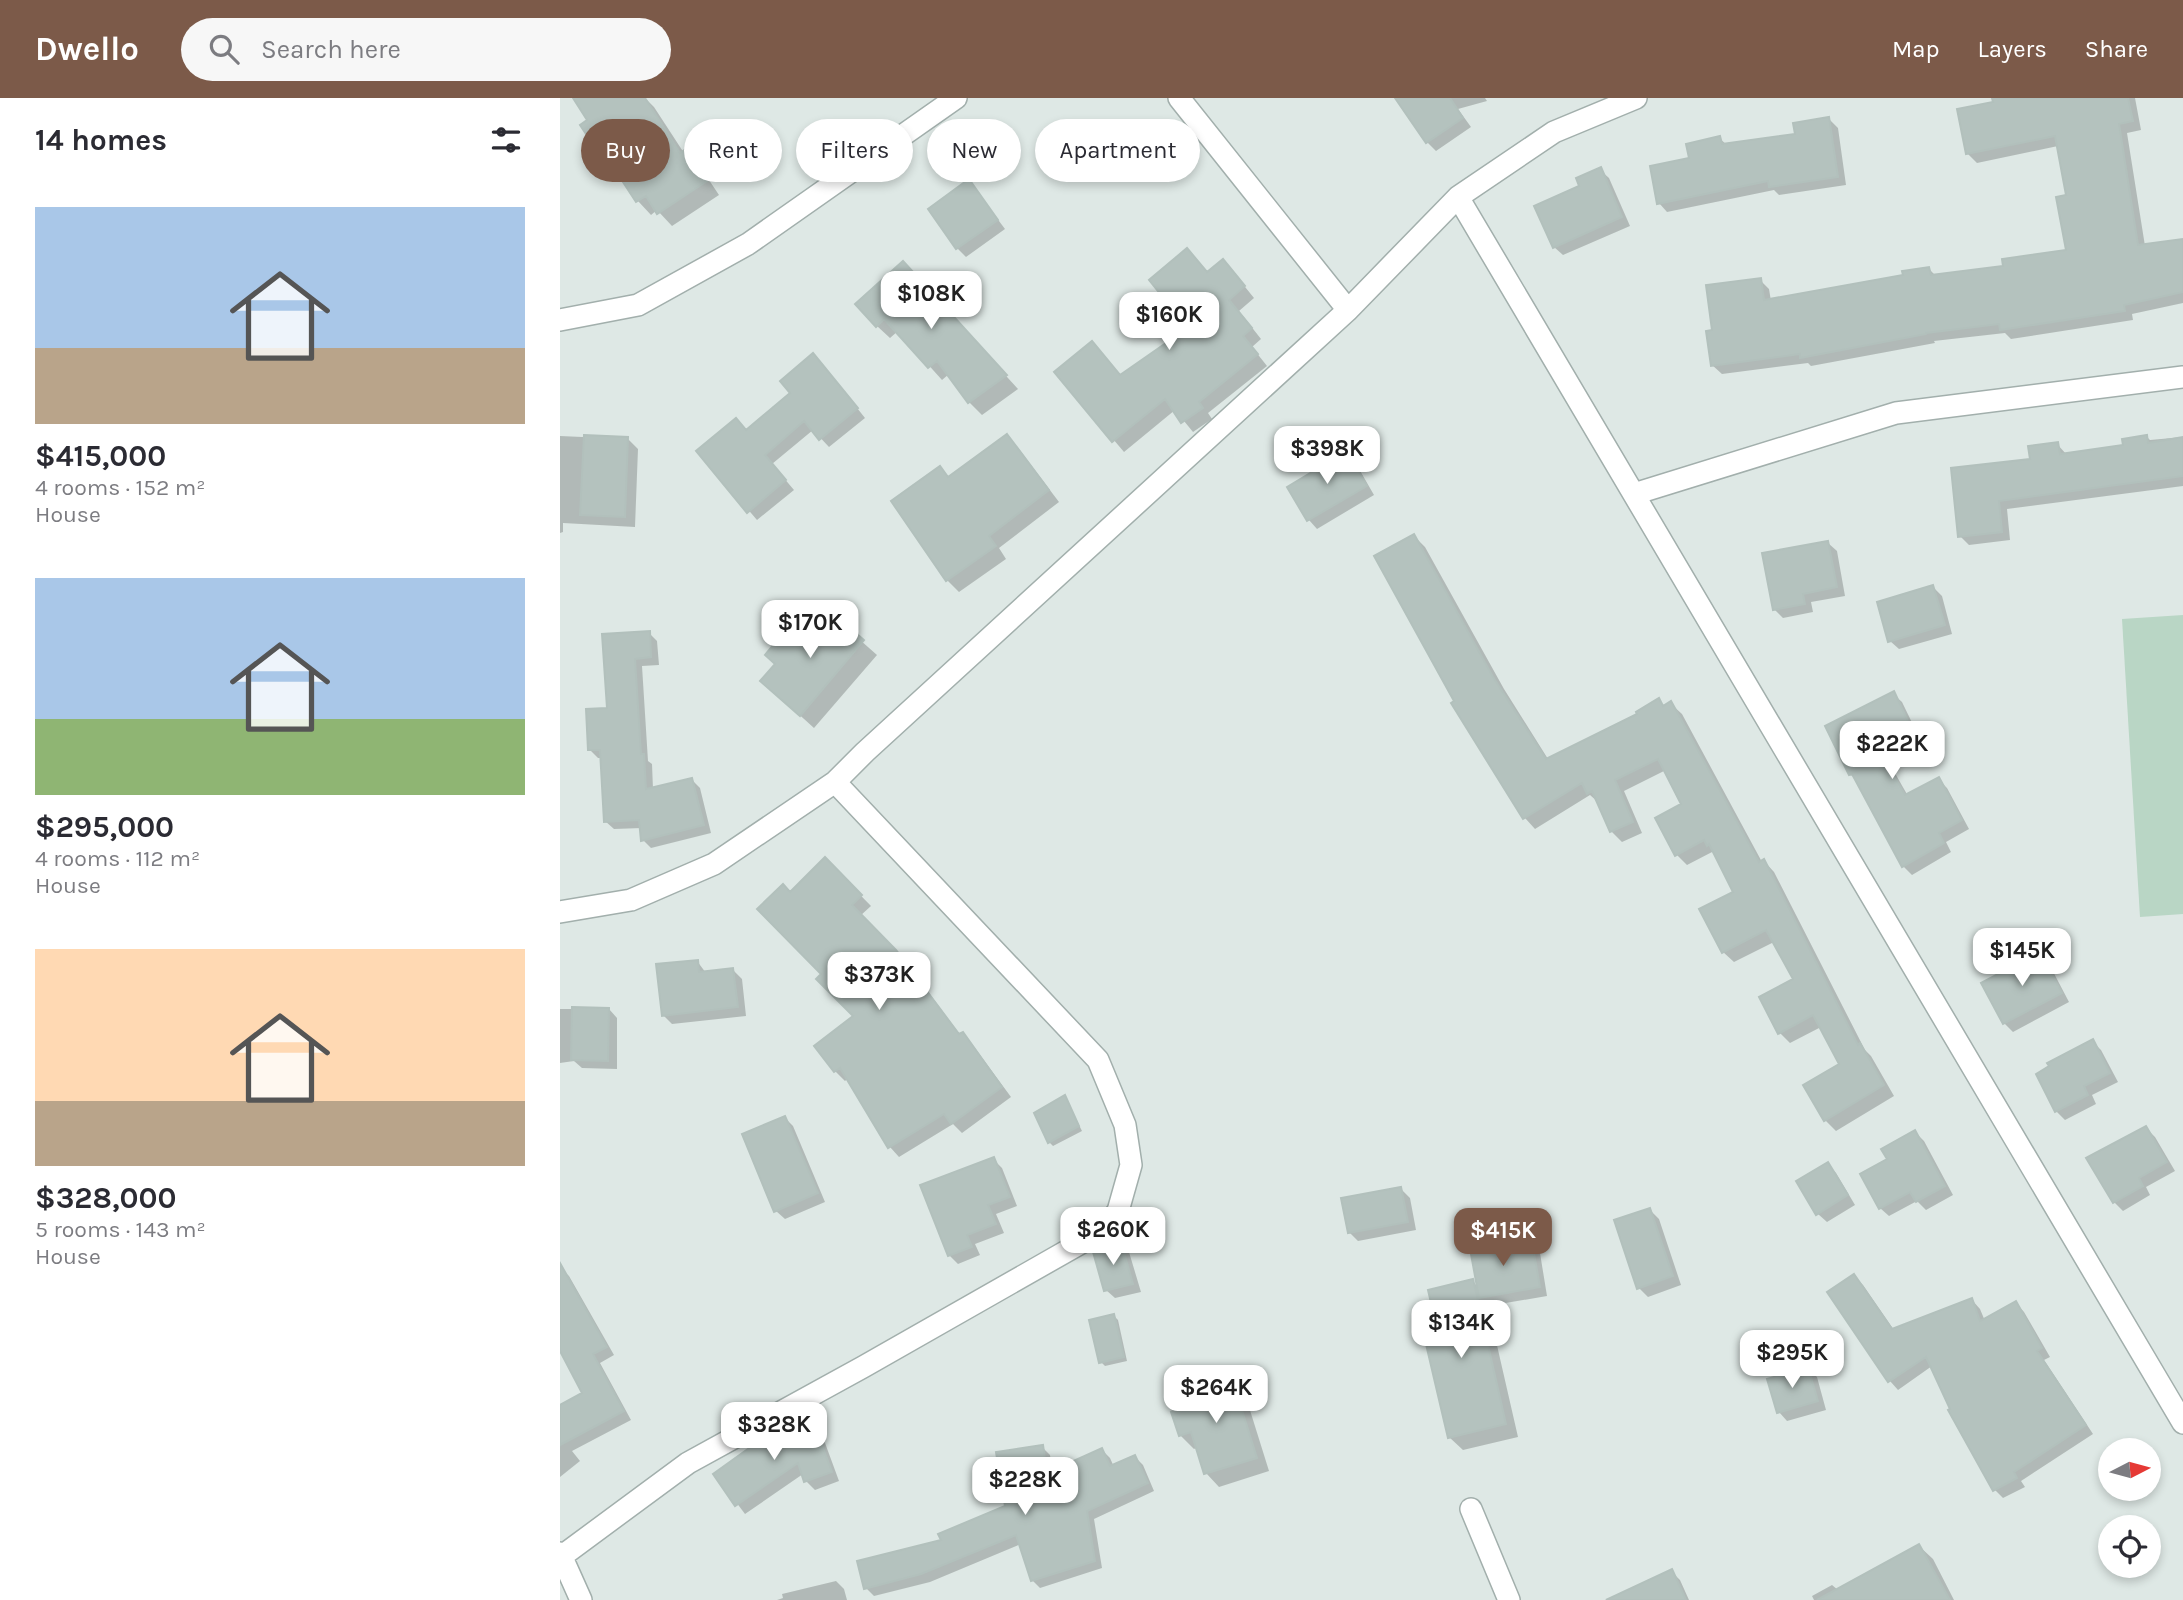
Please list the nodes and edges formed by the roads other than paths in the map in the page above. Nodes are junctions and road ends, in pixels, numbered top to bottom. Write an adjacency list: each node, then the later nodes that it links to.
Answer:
1 (956, 98): 6 (street)
2 (1180, 98): 5 (street)
3 (1636, 98): 4 (street)
4 (1458, 197): 5 (street); 8 (street)
5 (1348, 310): 9 (street)
6 (560, 320)
7 (2183, 377): 8 (street)
8 (1634, 494): 11 (street)
9 (835, 782): 10 (street); 13 (street)
10 (560, 912)
11 (2183, 1423)
12 (1471, 1509): 15 (street)
13 (561, 1554): 14 (street)
14 (581, 1600)
15 (1509, 1600)

